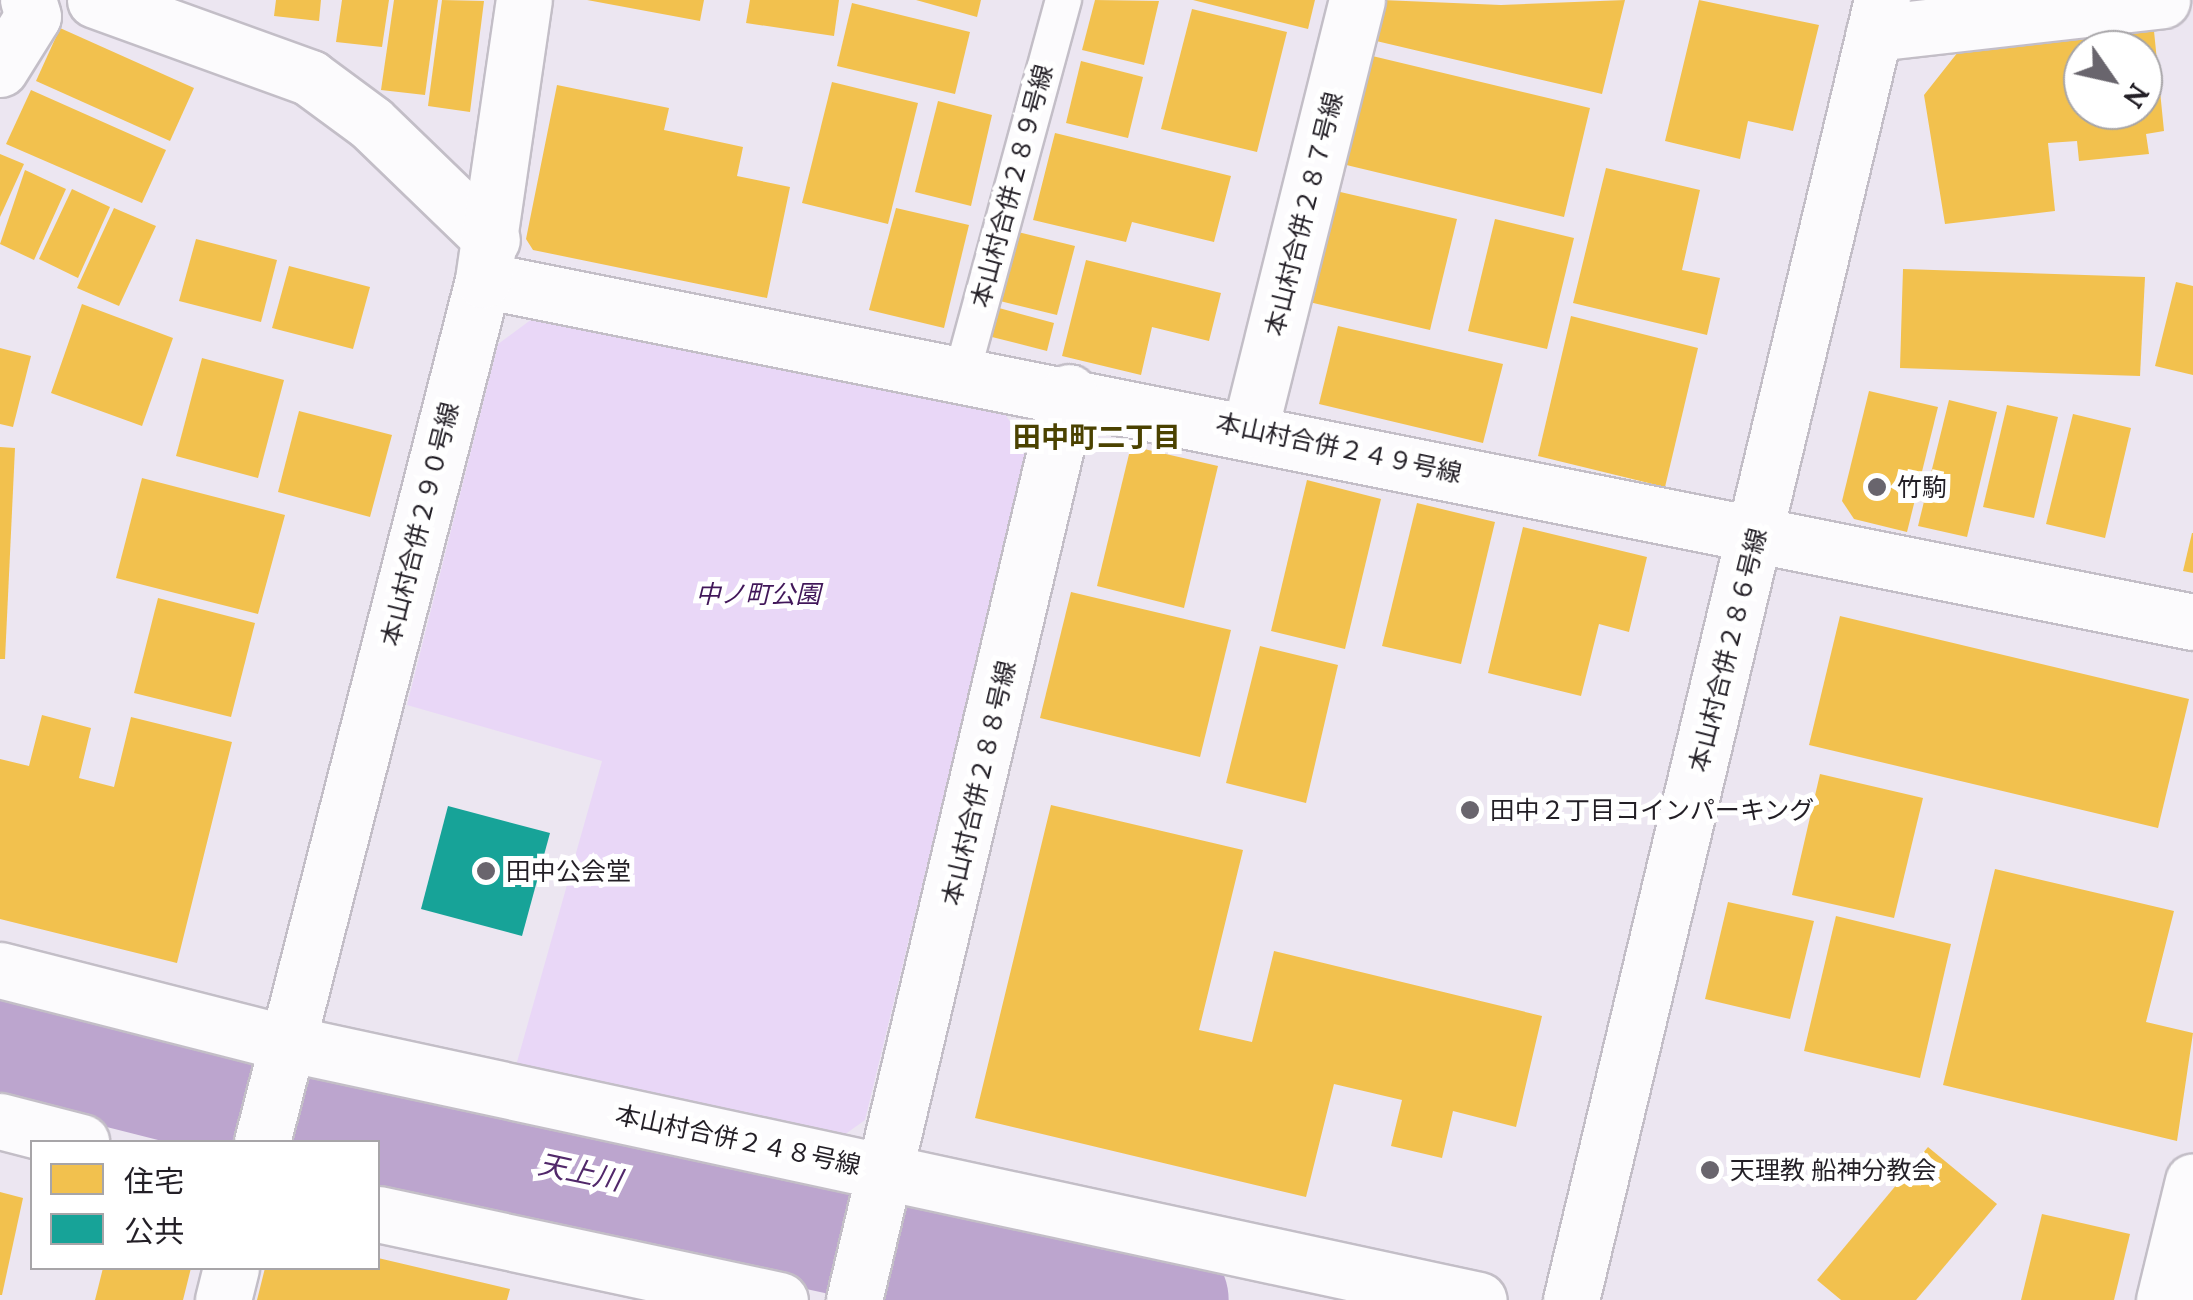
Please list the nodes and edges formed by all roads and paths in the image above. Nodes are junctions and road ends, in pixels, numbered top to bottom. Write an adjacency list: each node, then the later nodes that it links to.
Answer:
1 (28, 0): 8 (street)
2 (95, 0): 9 (street)
3 (524, 0): 9 (street, 本山村合併２９０号線)
4 (1062, 0): 10 (lane, 本山村合併２８９号線)
5 (1357, 0): 12 (street, 本山村合併２８７号線)
6 (2162, 0): 7 (street)
7 (1878, 16): 13 (street, 本山村合併２８６号線)
8 (0, 69)
9 (488, 260): 10 (street, 本山村合併２４９号線); 16 (street, 本山村合併２９０号線)
10 (962, 372): 11 (street, 本山村合併２４９号線)
11 (1069, 392): 12 (street, 本山村合併２４９号線); 20 (street, 本山村合併２８８号線)
12 (1250, 428): 13 (street, 本山村合併２４９号線)
13 (1755, 539): 14 (street, 本山村合併２４９号線); 28 (street, 本山村合併２８６号線)
14 (2193, 622)
15 (0, 970): 16 (street, 本山村合併２４８号線)
16 (286, 1043): 19 (street, 本山村合併２９０号線); 20 (street, 本山村合併２４８号線)
17 (0, 1122): 18 (street)
18 (73, 1140)
19 (262, 1140)
20 (890, 1173): 26 (street, 本山村合併２８８号線); 27 (street, 本山村合併２４８号線)
21 (2193, 1181): 29 (street)
22 (380, 1214): 25 (street)
23 (230, 1270): 24 (street)
24 (222, 1300)
25 (780, 1300)
26 (854, 1300)
27 (1479, 1300)
28 (1571, 1300)
29 (2164, 1300)

